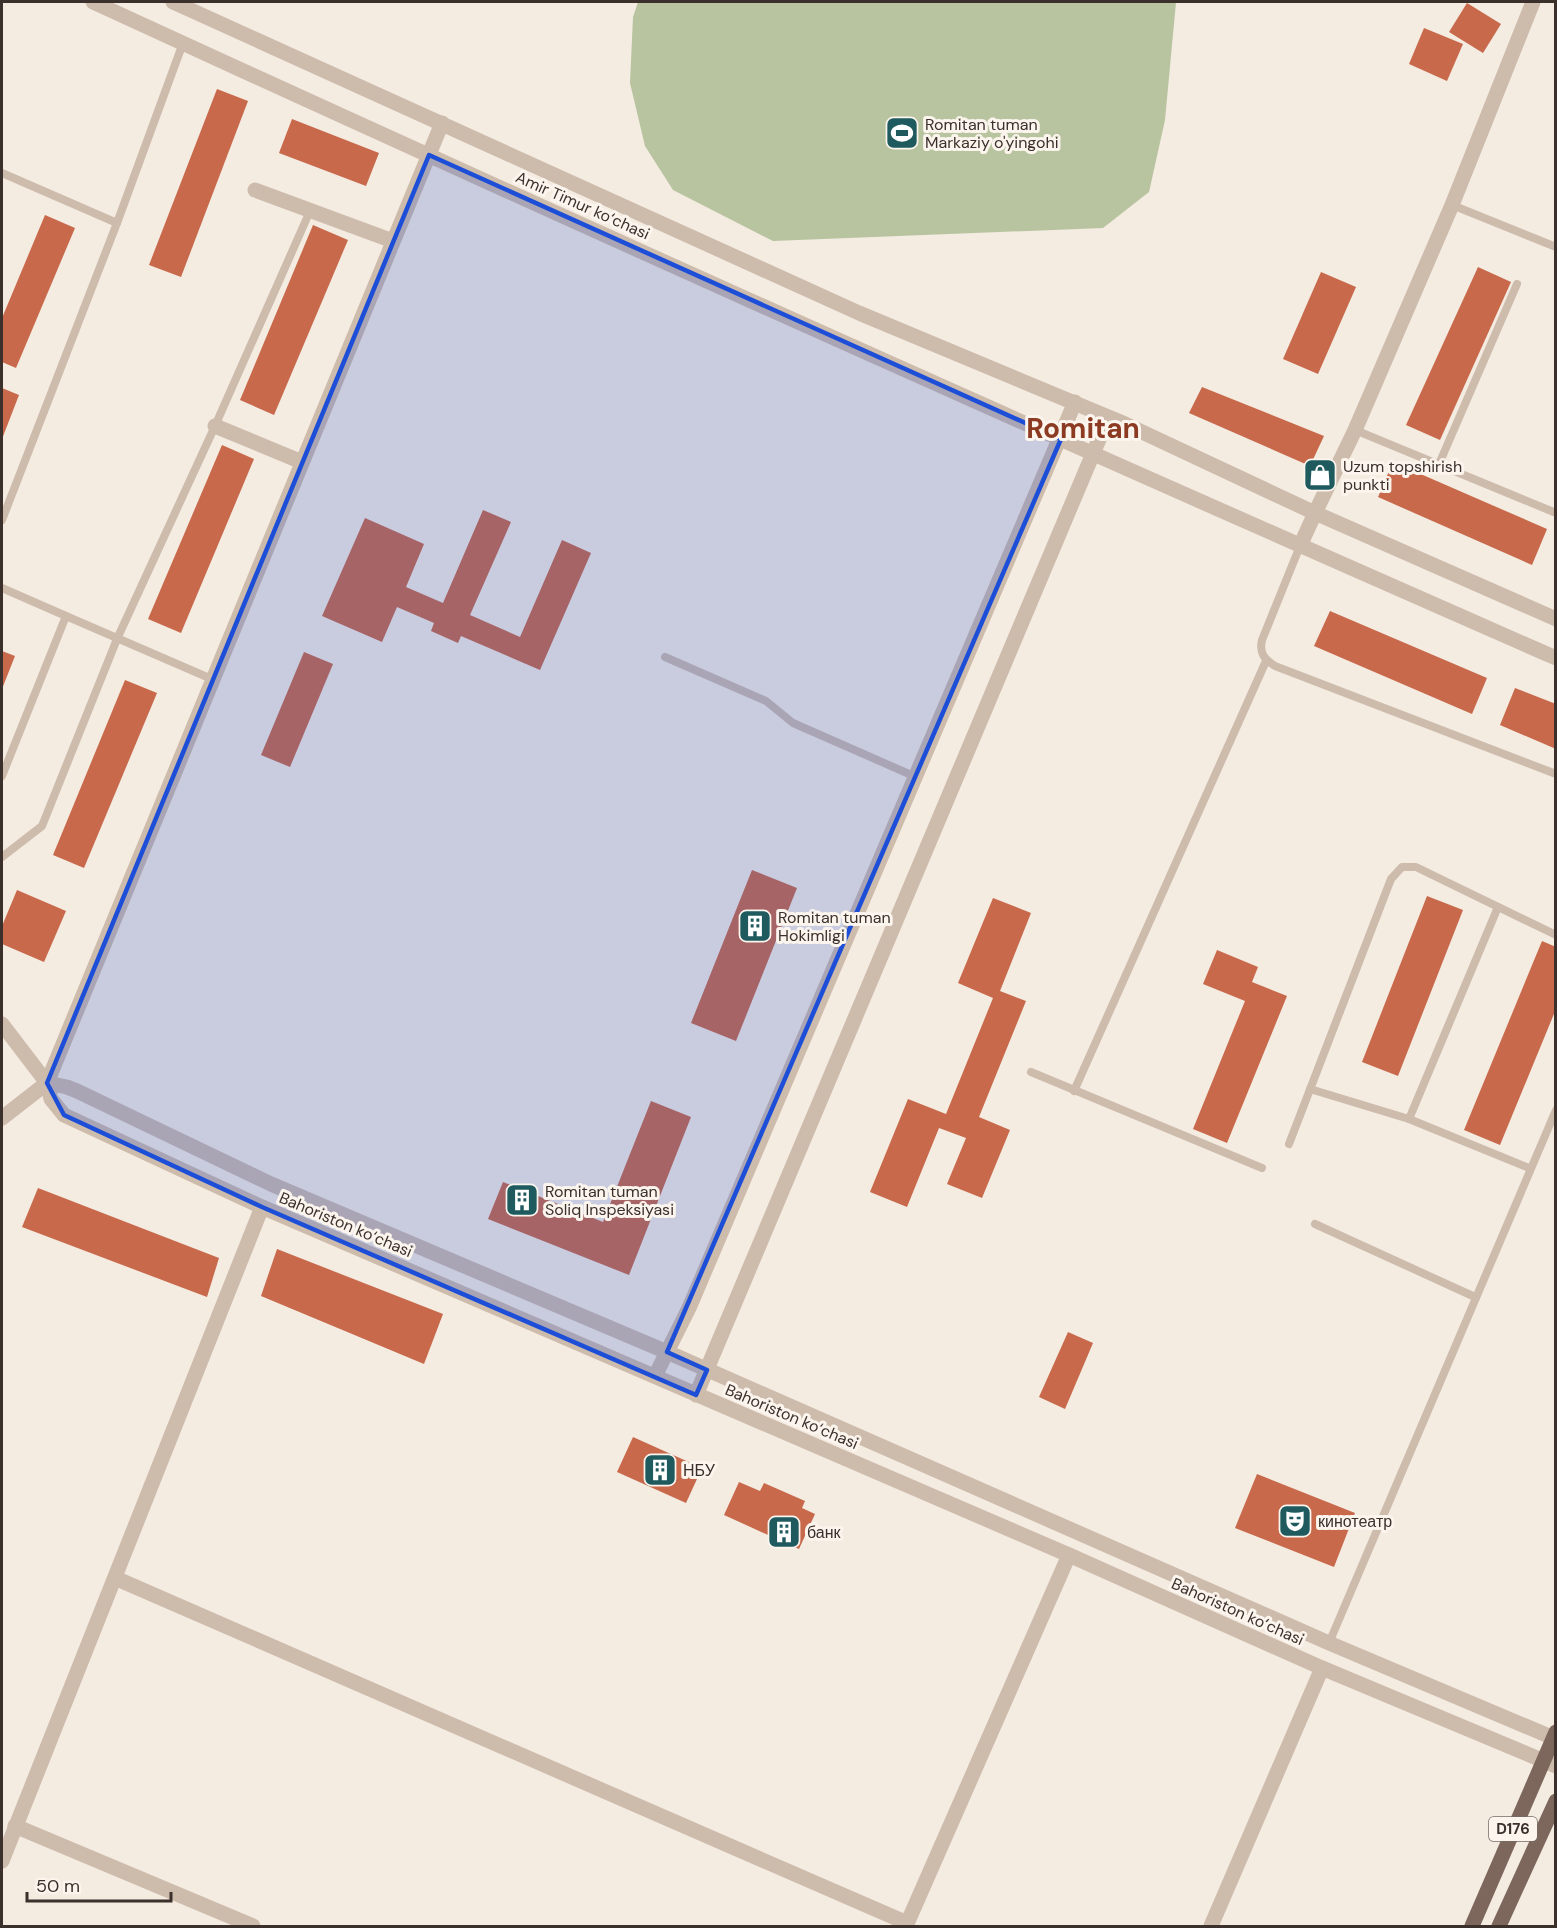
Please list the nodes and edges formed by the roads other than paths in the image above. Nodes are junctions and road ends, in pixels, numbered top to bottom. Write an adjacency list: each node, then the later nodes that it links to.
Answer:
1 (93, 2): 4 (street, Amir Timur ko‘chasi)
2 (173, 2): 5 (street, Amir Timur ko‘chasi)
3 (1533, 2): 9 (street)
4 (183, 43): 6 (street, Amir Timur ko‘chasi); 11 (lane)
5 (442, 123): 6 (street); 15 (street, Amir Timur ko‘chasi)
6 (429, 156): 12 (street); 19 (street, Amir Timur ko‘chasi)
7 (2, 173): 11 (lane)
8 (255, 189): 10 (street)
9 (1452, 205): 13 (lane); 18 (street)
10 (310, 210): 12 (street); 17 (lane)
11 (117, 223): 25 (lane)
12 (393, 241): 21 (street)
13 (1556, 247)
14 (1518, 284): 22 (lane)
15 (1075, 402): 16 (street, Amir Timur ko‘chasi); 19 (street)
16 (1108, 418): 20 (street); 23 (street, Amir Timur ko‘chasi)
17 (215, 426): 21 (street); 30 (lane)
18 (1355, 430): 22 (lane); 23 (street)
19 (1060, 439): 20 (street, Amir Timur ko‘chasi); 37 (street)
20 (1094, 453): 26 (street, Amir Timur ko‘chasi); 56 (street)
21 (302, 462): 34 (street)
22 (1439, 464): 24 (lane)
23 (1315, 513): 26 (street); 29 (street, Amir Timur ko‘chasi)
24 (1556, 513)
25 (2, 520)
26 (1300, 546): 32 (street, Amir Timur ko‘chasi); 33 (lane)
27 (2, 588): 28 (lane)
28 (66, 616): 30 (lane); 36 (lane)
29 (1556, 619)
30 (117, 639): 34 (lane); 38 (lane)
31 (665, 657): 37 (lane)
32 (1556, 658)
33 (1266, 661): 35 (lane); 45 (lane)
34 (214, 680): 43 (street)
35 (1556, 774)
36 (2, 776)
37 (916, 777): 55 (street)
38 (2, 857)
39 (1498, 907): 40 (lane); 44 (lane); 48 (lane)
40 (1556, 935)
41 (2, 1024): 43 (street, Bahoriston ko‘chasi)
42 (1031, 1072): 45 (lane)
43 (47, 1083): 47 (street); 52 (street, Bahoriston ko‘chasi); 55 (street, Bahoriston ko‘chasi)
44 (1310, 1089): 48 (lane); 49 (lane)
45 (1074, 1091): 50 (lane)
46 (1556, 1110): 51 (lane)
47 (2, 1118)
48 (1409, 1119): 51 (lane)
49 (1289, 1144)
50 (1262, 1168)
51 (1529, 1168): 54 (lane)
52 (262, 1208): 57 (street, Bahoriston ko‘chasi); 60 (street)
53 (1315, 1224): 54 (lane)
54 (1475, 1297): 61 (lane)
55 (667, 1353): 56 (street, Bahoriston ko‘chasi); 57 (street)
56 (707, 1370): 58 (street); 61 (street, Bahoriston ko‘chasi)
57 (656, 1376): 58 (street, Bahoriston ko‘chasi)
58 (696, 1395): 59 (street, Bahoriston ko‘chasi)
59 (1069, 1554): 62 (street, Bahoriston ko‘chasi); 68 (street)
60 (115, 1578): 66 (street); 68 (street)
61 (1329, 1643): 63 (street, Bahoriston ko‘chasi)
62 (1322, 1668): 64 (street, Bahoriston ko‘chasi); 70 (street)
63 (1555, 1736): 64 (main road, D176)
64 (1548, 1764): 71 (main road, D176)
65 (1556, 1801): 72 (main road, D176)
66 (15, 1826): 67 (street); 69 (street)
67 (2, 1861)
68 (907, 1925)
69 (253, 1926)
70 (1211, 1926)
71 (1472, 1926)
72 (1498, 1926)

